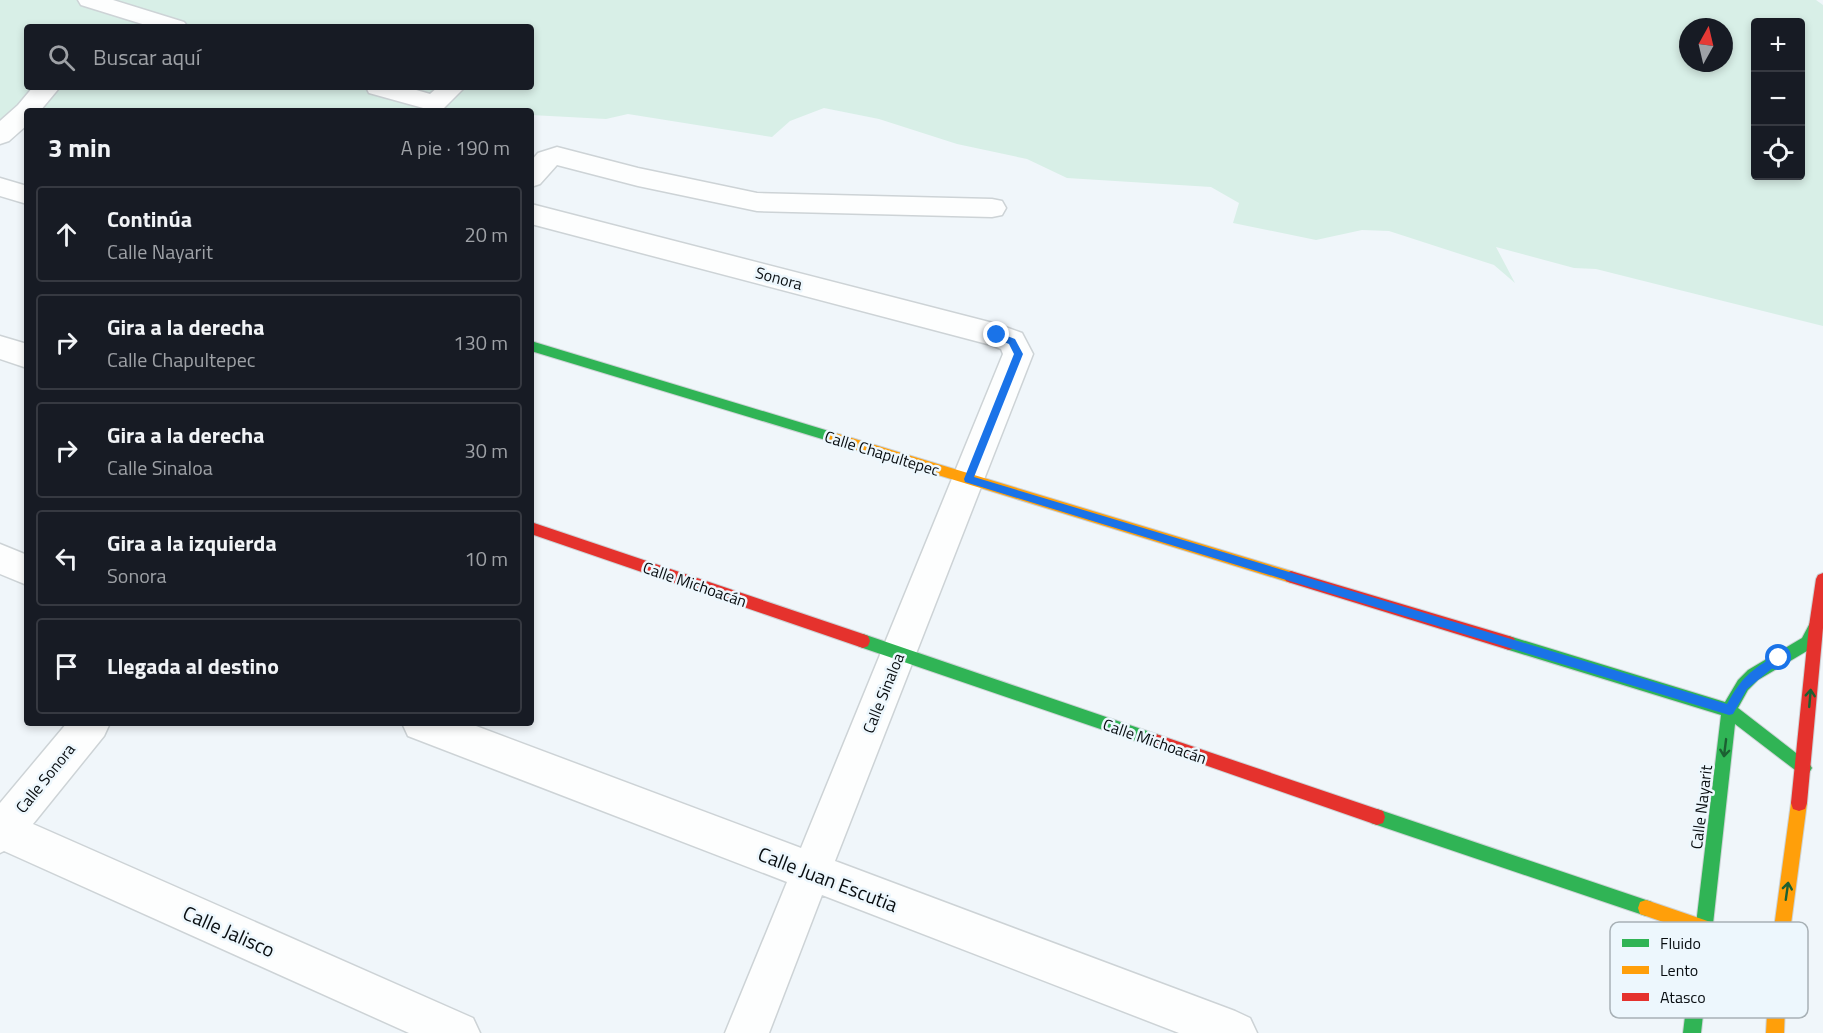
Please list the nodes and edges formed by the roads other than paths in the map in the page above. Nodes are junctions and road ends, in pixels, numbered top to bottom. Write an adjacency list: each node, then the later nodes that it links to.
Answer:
1 (89, 0): 3 (street)
2 (157, 0): 3 (street)
3 (130, 21): 4 (street)
4 (153, 24)
5 (45, 90): 8 (street)
6 (388, 90): 7 (street)
7 (449, 90)
8 (29, 108)
9 (24, 114): 10 (street)
10 (0, 135)
11 (534, 175): 14 (street)
12 (0, 187): 13 (street)
13 (24, 194)
14 (992, 208)
15 (534, 215): 18 (street, Sonora)
16 (0, 347): 19 (street)
17 (534, 347): 20 (street, Calle Chapultepec)
18 (1018, 354): 20 (street, Calle Sinaloa)
19 (24, 355)
20 (968, 479): 26 (street, Calle Sinaloa); 27 (street, Calle Chapultepec)
21 (534, 529): 26 (street, Calle Michoacán)
22 (0, 559): 23 (street)
23 (24, 569)
24 (1823, 579): 25 (street)
25 (1816, 626): 27 (street, Calle Nayarit); 30 (street, one-way to 25)
26 (899, 654): 32 (street, Calle Sinaloa); 33 (street, Calle Michoacán)
27 (1729, 710): 30 (street, Calle Chapultepec); 34 (street, Calle Nayarit, one-way to 34)
28 (88, 726): 31 (street, Calle Sonora)
29 (429, 726): 32 (street, Calle Juan Escutia)
30 (1804, 768): 35 (street, one-way to 30)
31 (1, 831): 38 (street, Calle Jalisco)
32 (811, 872): 39 (street, Calle Sinaloa); 40 (street, Calle Juan Escutia)
33 (1684, 922)
34 (1705, 922)
35 (1783, 922)
36 (1694, 1018): 41 (street, Calle Nayarit)
37 (1776, 1018): 42 (street)
38 (458, 1033)
39 (747, 1033)
40 (1235, 1033)
41 (1692, 1033)
42 (1775, 1033)

